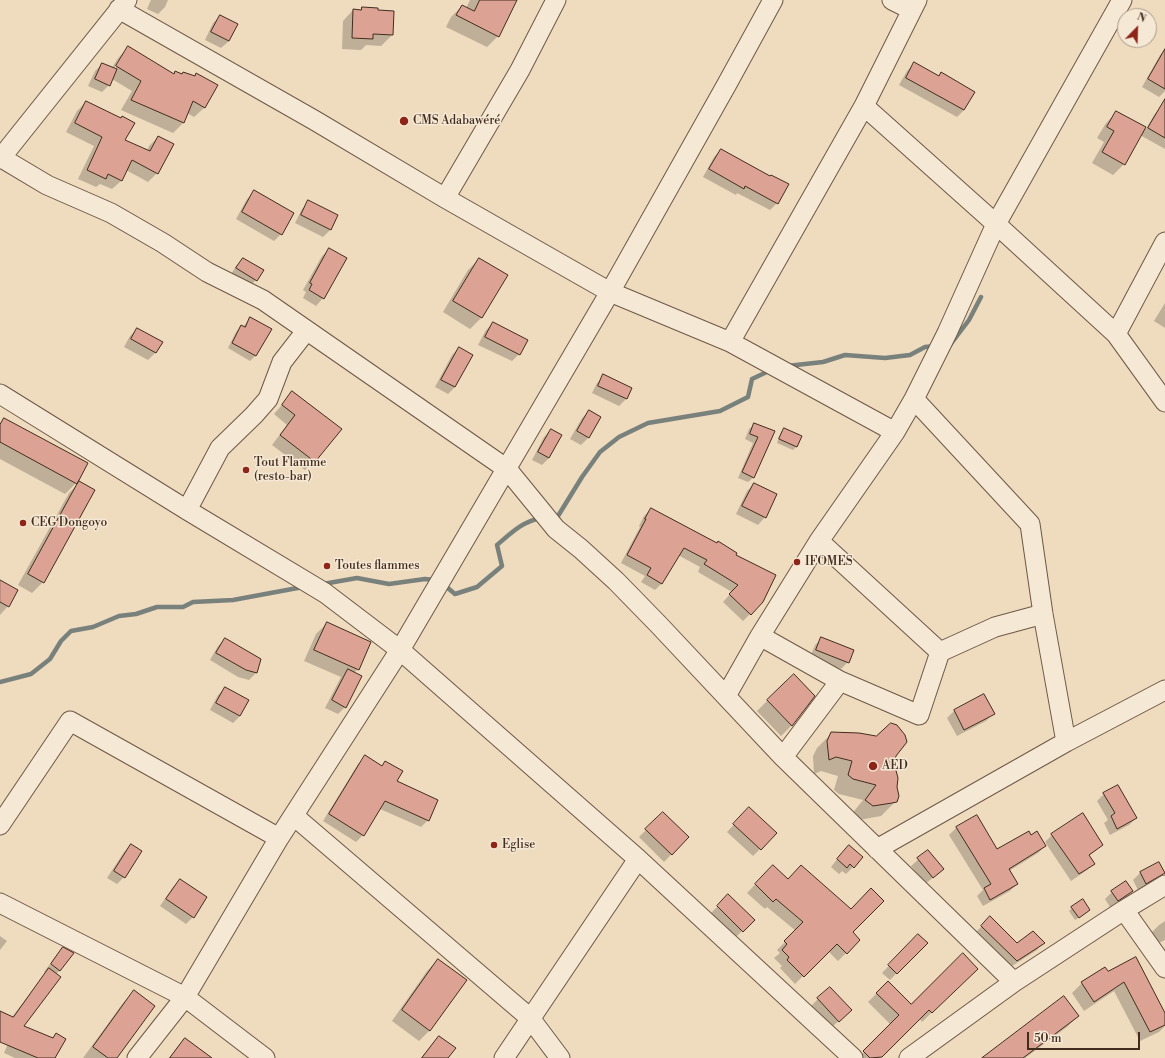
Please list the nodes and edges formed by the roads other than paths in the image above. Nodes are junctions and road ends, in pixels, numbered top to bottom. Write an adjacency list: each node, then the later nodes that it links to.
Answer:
1 (556, 0): 9 (street)
2 (773, 0): 12 (street)
3 (892, 0): 6 (street)
4 (1122, 0): 10 (street)
5 (123, 5): 8 (street); 9 (street)
6 (914, 5): 7 (street)
7 (864, 106): 10 (street); 15 (street)
8 (0, 158): 13 (street)
9 (445, 198): 12 (street)
10 (996, 224): 14 (street); 17 (street)
11 (1165, 242): 14 (street)
12 (610, 292): 15 (street); 20 (street)
13 (306, 331): 20 (street); 21 (street)
14 (1116, 334): 18 (street)
15 (730, 342): 19 (street)
16 (0, 394): 21 (street)
17 (914, 399): 19 (street); 23 (street)
18 (1165, 402)
19 (894, 432): 22 (street)
20 (507, 468): 25 (street); 29 (street)
21 (187, 510): 25 (street)
22 (819, 541): 24 (street); 26 (street)
23 (1043, 614): 26 (street); 30 (street)
24 (760, 636): 27 (street); 29 (street)
25 (400, 650): 32 (street); 36 (street)
26 (940, 652): 27 (street)
27 (840, 681): 31 (street)
28 (1165, 690): 30 (street)
29 (726, 696): 31 (street)
30 (1066, 742): 35 (street)
31 (783, 758): 35 (street)
32 (294, 816): 34 (street); 43 (street)
33 (0, 825): 34 (street)
34 (279, 838): 42 (street)
35 (878, 849): 41 (street)
36 (638, 859): 43 (street); 49 (street)
37 (1165, 885): 39 (street)
38 (0, 903): 42 (street)
39 (1124, 910): 40 (street); 41 (street)
40 (1165, 968)
41 (1014, 982): 44 (street)
42 (185, 997): 45 (street); 46 (street)
43 (530, 1018): 47 (street); 48 (street)
44 (916, 1056)
45 (137, 1058)
46 (265, 1058)
47 (504, 1058)
48 (560, 1058)
49 (853, 1058)

